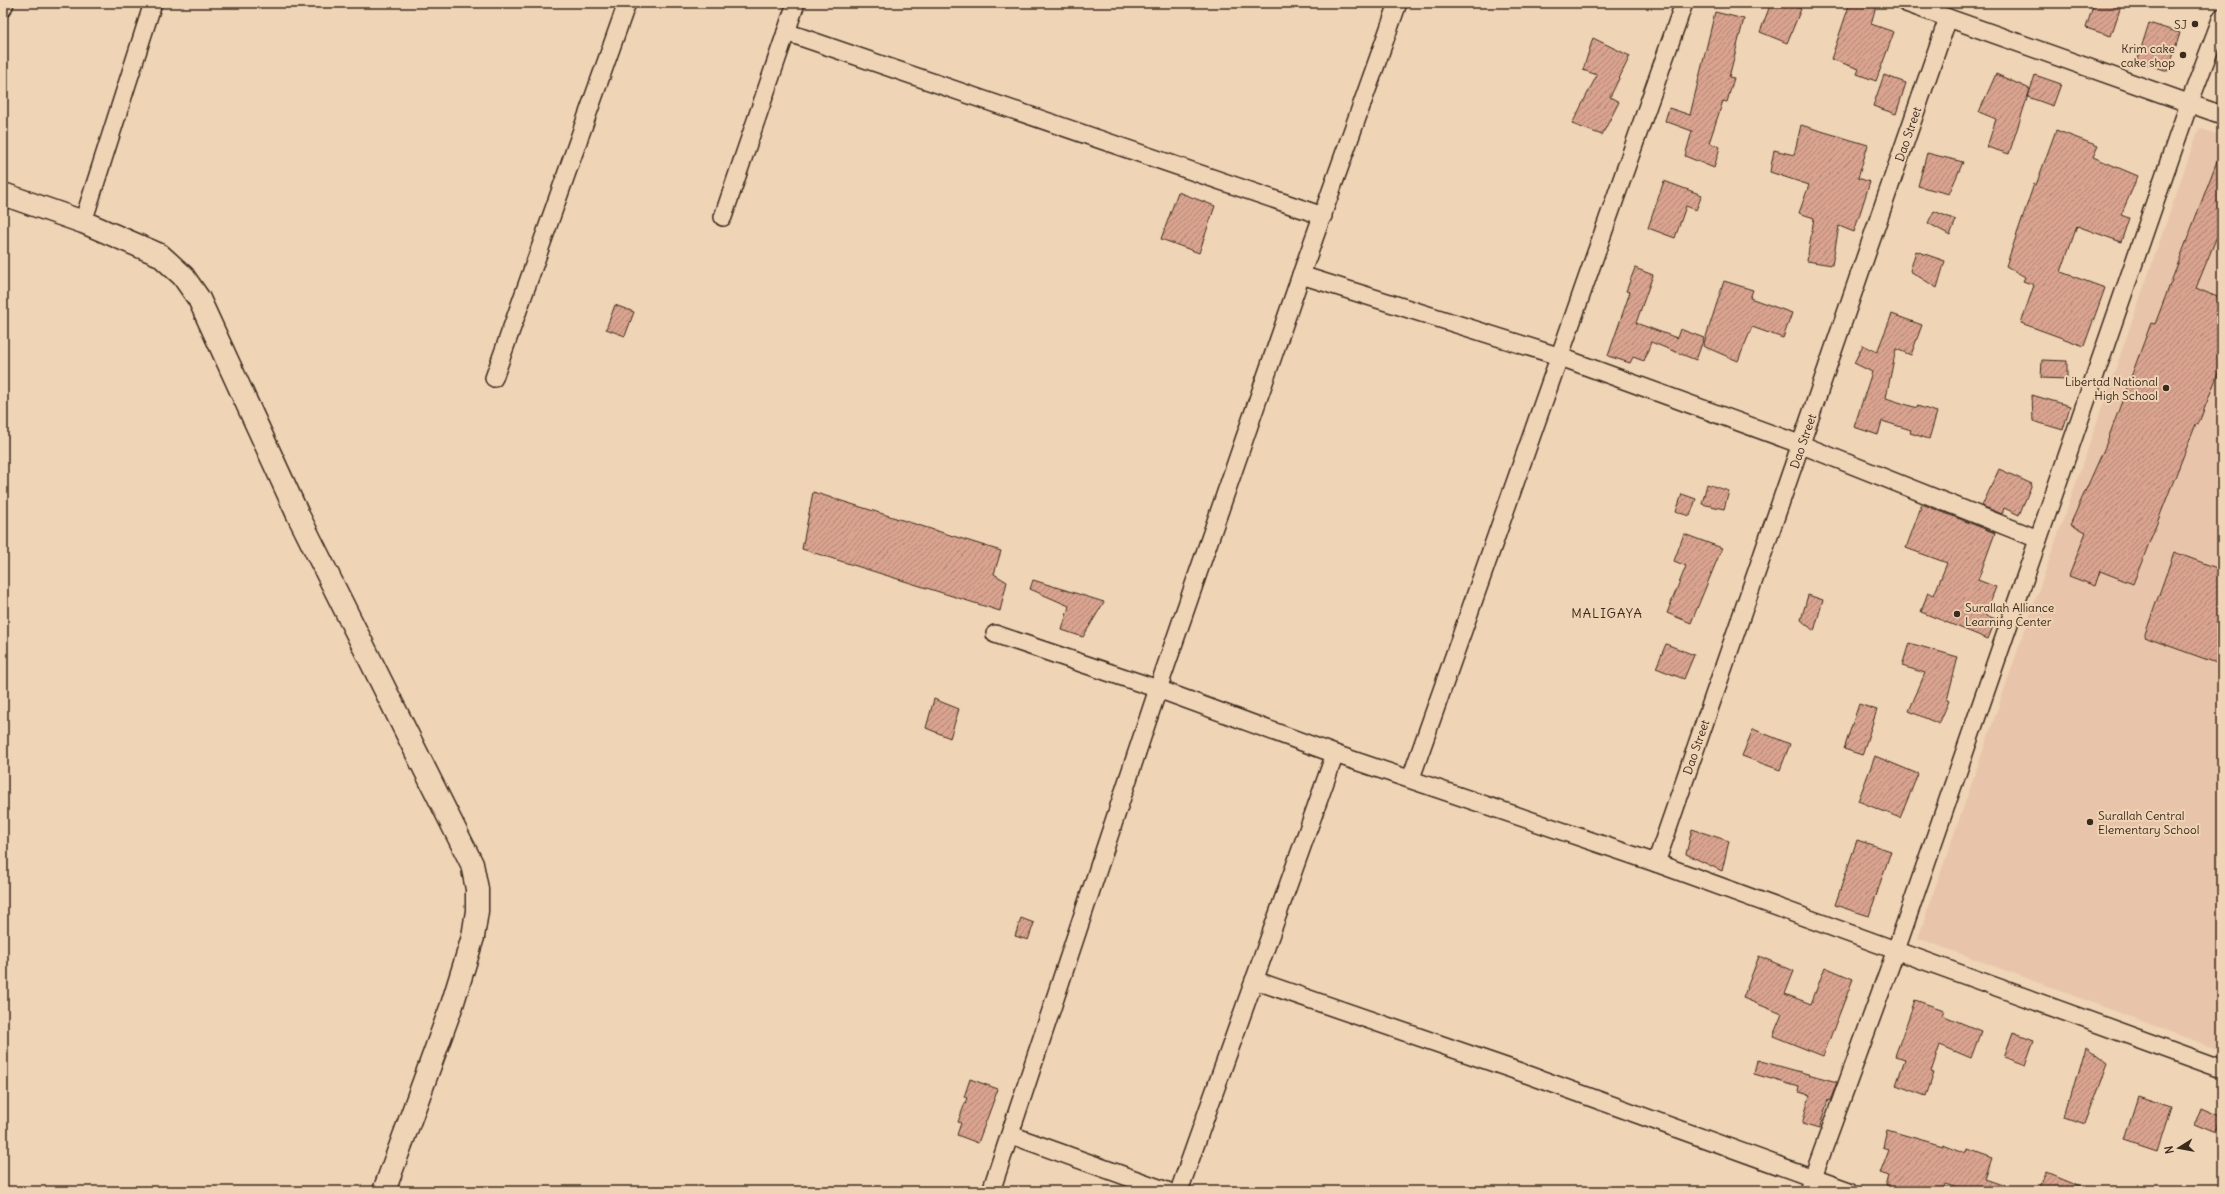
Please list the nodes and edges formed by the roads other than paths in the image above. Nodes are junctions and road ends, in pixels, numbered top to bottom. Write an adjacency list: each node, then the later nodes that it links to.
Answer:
1 (5, 3): 8 (street)
2 (153, 3): 17 (street)
3 (627, 3): 20 (street)
4 (796, 3): 11 (street)
5 (1398, 3): 15 (street)
6 (1684, 3): 19 (street)
7 (1906, 3): 10 (street)
8 (3, 8)
9 (2222, 17): 12 (street)
10 (1948, 18): 12 (street); 21 (street, Dao Street)
11 (786, 32): 15 (street); 16 (street)
12 (2189, 104): 13 (street); 22 (street)
13 (2222, 115)
14 (3, 194): 17 (street)
15 (1323, 216): 18 (street)
16 (723, 217)
17 (82, 222): 33 (street)
18 (1301, 275): 19 (street); 24 (street)
19 (1558, 356): 21 (street); 26 (street)
20 (494, 378)
21 (1802, 445): 22 (street); 27 (street, Dao Street)
22 (2038, 540): 28 (street)
23 (995, 634): 24 (street)
24 (1158, 689): 25 (street); 31 (street)
25 (1334, 754): 26 (street); 29 (street)
26 (1411, 778): 27 (street)
27 (1656, 863): 28 (street)
28 (1896, 950): 30 (street); 32 (street)
29 (1254, 980): 32 (street); 36 (street)
30 (2222, 1069)
31 (1010, 1135): 34 (street); 35 (street)
32 (1810, 1185): 37 (street)
33 (384, 1191)
34 (991, 1191)
35 (1167, 1191)
36 (1179, 1191)
37 (1849, 1191)

